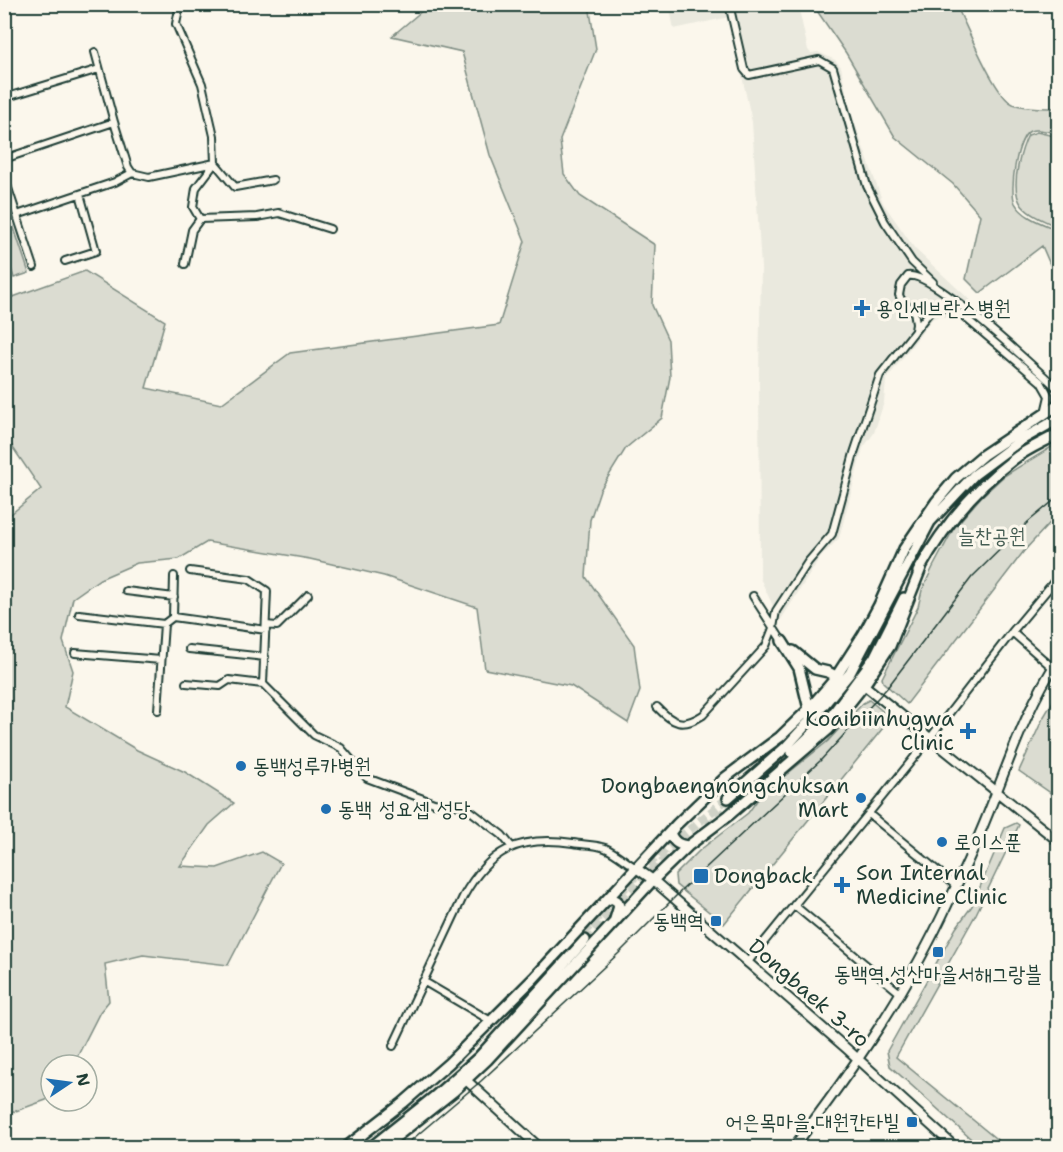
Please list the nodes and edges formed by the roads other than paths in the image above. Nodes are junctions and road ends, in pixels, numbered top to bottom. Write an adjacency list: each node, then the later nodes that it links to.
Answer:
1 (180, 4): 8 (street)
2 (729, 4): 17 (street)
3 (95, 52): 4 (street)
4 (99, 69): 5 (street); 6 (street)
5 (4, 98)
6 (114, 122): 7 (street); 9 (street)
7 (4, 159)
8 (215, 163): 9 (street); 11 (street); 14 (street)
9 (132, 173): 12 (street)
10 (4, 177): 13 (street)
11 (273, 180)
12 (80, 194): 13 (street); 16 (street)
13 (17, 215): 19 (street)
14 (200, 219): 15 (street); 18 (street)
15 (330, 229)
16 (65, 261)
17 (912, 262): 20 (street); 21 (street)
18 (185, 264)
19 (34, 267)
20 (913, 275): 21 (street); 23 (street)
21 (940, 289): 25 (street)
22 (933, 308): 23 (street); 24 (street); 27 (street)
23 (914, 310): 24 (street)
24 (915, 331): 46 (street)
25 (1059, 389)
26 (1059, 405): 27 (main road)
27 (1045, 413): 31 (main road)
28 (1059, 419): 30 (main road)
29 (1059, 434): 34 (main road)
30 (1017, 442): 31 (main road); 33 (main road)
31 (983, 455): 32 (main road)
32 (922, 521): 33 (main road); 55 (main road)
33 (917, 546): 34 (main road)
34 (921, 568): 58 (main road)
35 (190, 571): 45 (street)
36 (174, 576): 41 (street)
37 (1059, 577): 47 (street)
38 (126, 591): 41 (street)
39 (308, 595): 45 (street)
40 (753, 596): 46 (street)
41 (174, 597): 43 (street)
42 (80, 614): 44 (street)
43 (173, 617): 44 (street); 45 (street)
44 (164, 624): 52 (street)
45 (266, 627): 51 (street)
46 (773, 628): 48 (street); 59 (street)
47 (1012, 632): 54 (street); 62 (street)
48 (782, 641): 55 (main road); 60 (main road)
49 (189, 649): 51 (street)
50 (75, 653): 52 (street)
51 (265, 657): 57 (street)
52 (161, 660): 61 (street)
53 (1059, 660): 54 (street)
54 (1053, 668): 63 (street)
55 (836, 676): 60 (main road)
56 (186, 683): 57 (street)
57 (263, 684): 67 (street)
58 (864, 685): 62 (street); 68 (main road)
59 (657, 707)
60 (809, 708): 65 (main road)
61 (158, 710)
62 (930, 738): 63 (street); 64 (street)
63 (997, 791): 66 (street); 71 (street)
64 (869, 814): 71 (street); 73 (street)
65 (677, 824): 68 (main road); 69 (main road)
66 (1059, 841)
67 (511, 846): 69 (street); 76 (street)
68 (688, 846): 70 (main road)
69 (636, 868): 70 (street, Dongbaek 3-ro); 72 (main road)
70 (653, 880): 74 (main road); 75 (street, Dongbaek 3-ro)
71 (956, 886): 77 (street)
72 (603, 903): 74 (main road); 78 (main road)
73 (794, 905): 75 (street); 77 (street)
74 (614, 921): 81 (main road)
75 (747, 963): 80 (street, Dongbaek 3-ro)
76 (423, 981): 78 (street); 79 (street)
77 (900, 993): 80 (street)
78 (491, 1021): 82 (main road)
79 (393, 1046)
80 (857, 1058): 87 (street); 88 (street, Dongbaek 3-ro)
81 (466, 1080): 85 (main road); 86 (street)
82 (345, 1148)
83 (355, 1148): 84 (main road)
84 (370, 1148)
85 (382, 1148)
86 (540, 1148)
87 (793, 1148)
88 (956, 1148)

